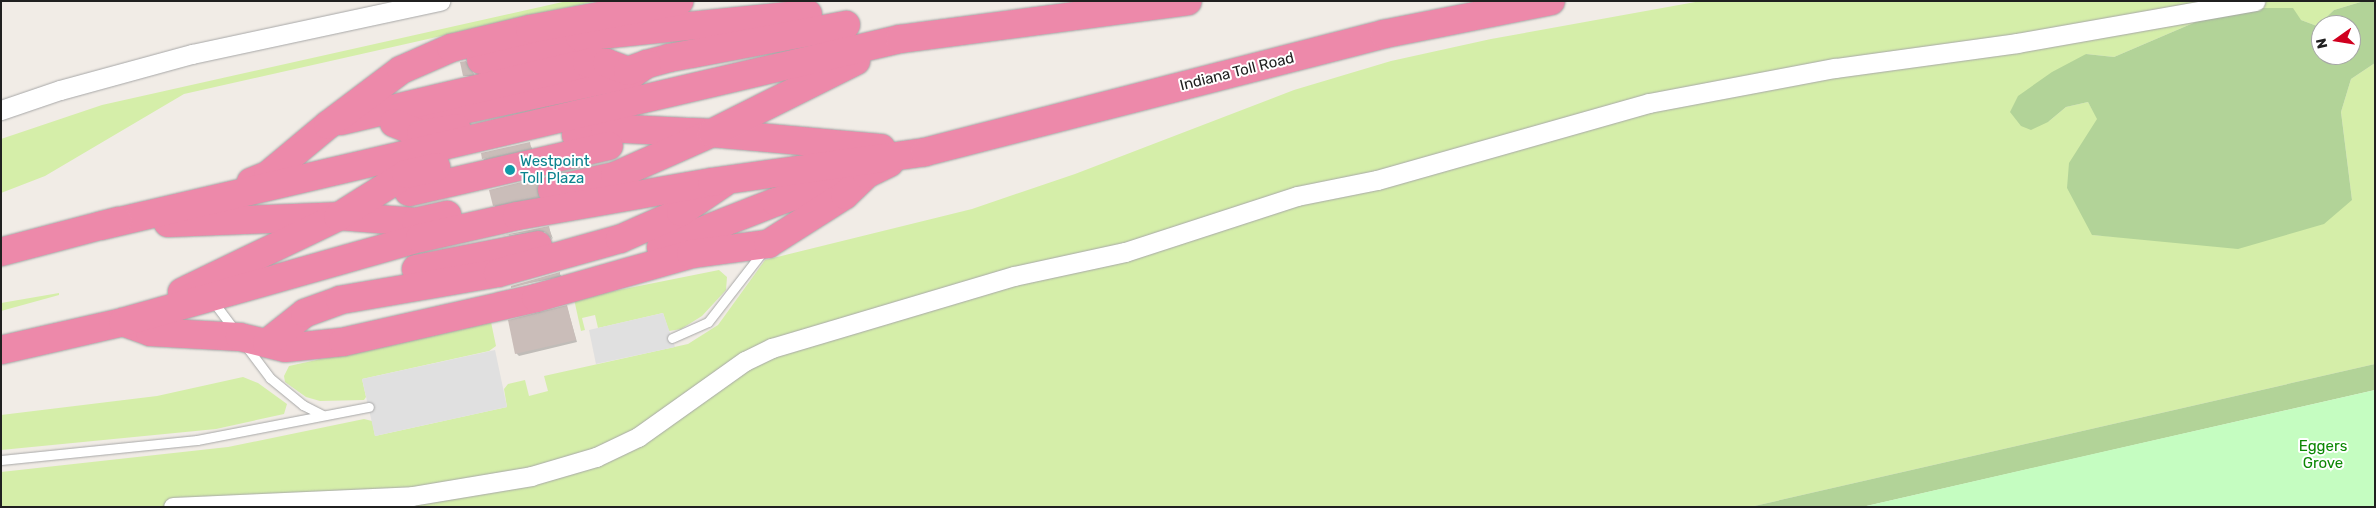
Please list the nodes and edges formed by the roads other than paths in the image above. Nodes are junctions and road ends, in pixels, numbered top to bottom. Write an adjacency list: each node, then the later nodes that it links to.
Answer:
1 (440, 1): 12 (street)
2 (679, 1): 11 (highway)
3 (757, 1): 7 (highway)
4 (1187, 1): 9 (highway)
5 (1551, 1): 15 (highway, Indiana Toll Road)
6 (2255, 1): 44 (street)
7 (808, 14): 8 (highway); 11 (highway)
8 (846, 25): 9 (highway); 10 (highway)
9 (900, 39): 14 (highway); 21 (highway)
10 (639, 69): 13 (highway); 16 (highway)
11 (358, 102): 13 (highway)
12 (1, 110)
13 (326, 127): 16 (highway); 19 (highway)
14 (712, 133): 15 (highway); 23 (highway); 23 (highway)
15 (915, 154): 17 (highway); 20 (highway); 27 (highway)
16 (295, 155): 19 (highway)
17 (857, 162): 18 (highway); 20 (lane)
18 (719, 182): 22 (highway); 26 (highway); 32 (highway)
19 (231, 189): 21 (highway); 25 (highway)
20 (820, 196): 27 (lane); 30 (highway)
21 (201, 203): 24 (highway); 25 (highway)
22 (655, 206): 26 (highway); 31 (highway)
23 (339, 216): 24 (highway); 33 (highway)
24 (158, 224): 25 (highway); 28 (highway)
25 (100, 226): 28 (highway)
26 (589, 241): 30 (highway); 35 (highway); 39 (highway)
27 (768, 244): 29 (highway); 38 (lane)
28 (12, 249)
29 (691, 254): 30 (highway); 39 (highway)
30 (640, 255): 39 (highway)
31 (343, 272): 32 (highway); 35 (highway)
32 (290, 275): 34 (highway)
33 (171, 297): 34 (lane); 36 (highway)
34 (210, 297): 36 (highway); 37 (lane)
35 (297, 308): 37 (highway)
36 (120, 322): 37 (highway); 40 (highway)
37 (229, 334): 39 (highway); 42 (lane)
38 (672, 338)
39 (283, 339)
40 (1, 350)
41 (369, 407): 42 (lane)
42 (322, 415): 43 (lane)
43 (1, 460)
44 (173, 507)

